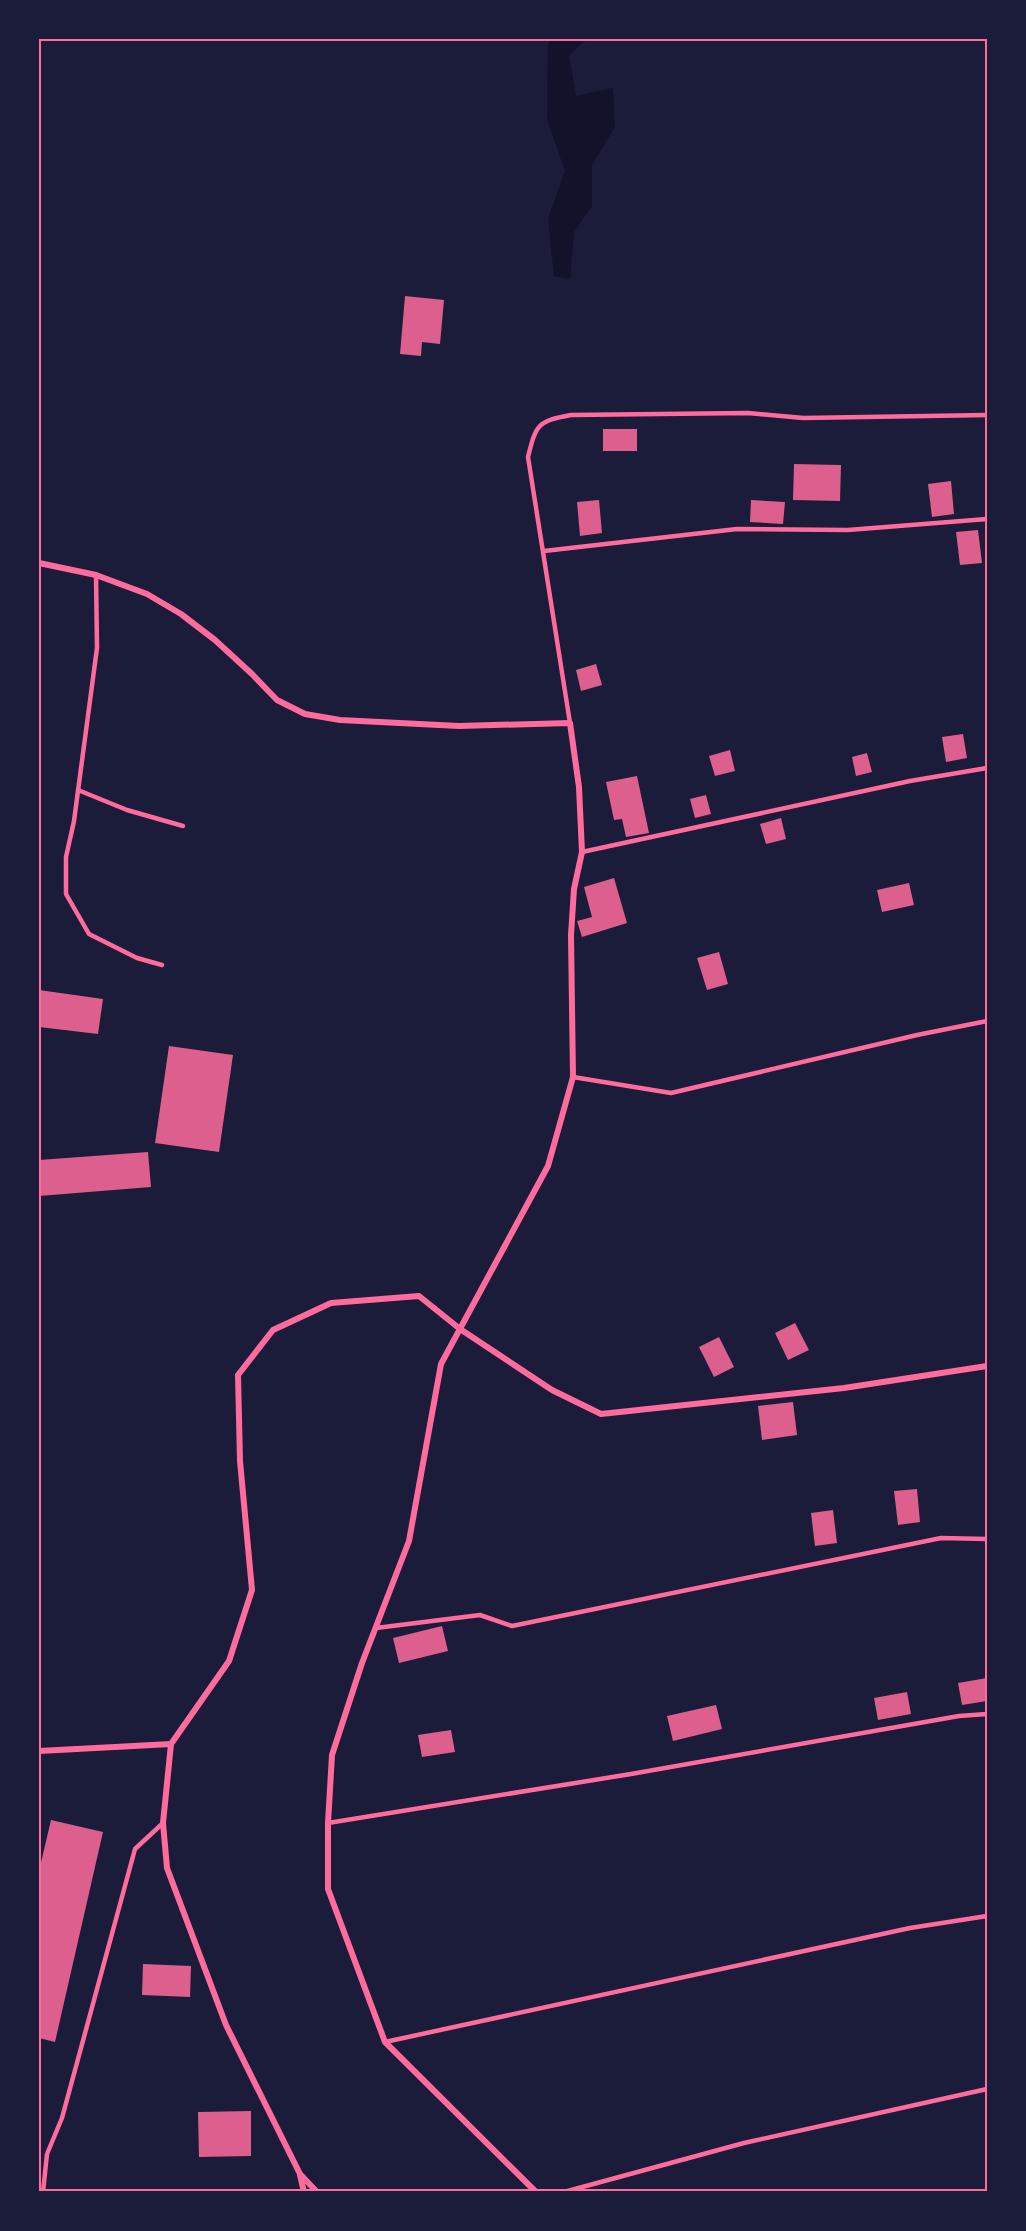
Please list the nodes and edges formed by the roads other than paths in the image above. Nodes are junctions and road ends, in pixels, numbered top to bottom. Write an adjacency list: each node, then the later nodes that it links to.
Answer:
1 (987, 415): 3 (lane)
2 (987, 519): 3 (lane)
3 (543, 551): 6 (lane)
4 (39, 563): 5 (street)
5 (96, 575): 6 (street); 8 (lane)
6 (570, 723): 10 (street)
7 (987, 768): 10 (lane)
8 (78, 790): 9 (lane); 11 (lane)
9 (183, 826)
10 (582, 852): 13 (street)
11 (162, 965)
12 (987, 1021): 13 (lane)
13 (573, 1077): 14 (street)
14 (460, 1329): 15 (street); 17 (street); 19 (street)
15 (987, 1366)
16 (987, 1539): 17 (lane)
17 (375, 1628): 22 (street)
18 (987, 1714): 22 (lane)
19 (171, 1744): 20 (street); 21 (street)
20 (39, 1751)
21 (163, 1823): 26 (street); 27 (lane)
22 (328, 1823): 24 (street)
23 (987, 1916): 24 (lane)
24 (385, 2042): 30 (street)
25 (987, 2089): 31 (lane)
26 (300, 2174): 28 (street); 29 (street)
27 (43, 2192)
28 (304, 2192)
29 (317, 2192)
30 (536, 2192)
31 (564, 2192)

